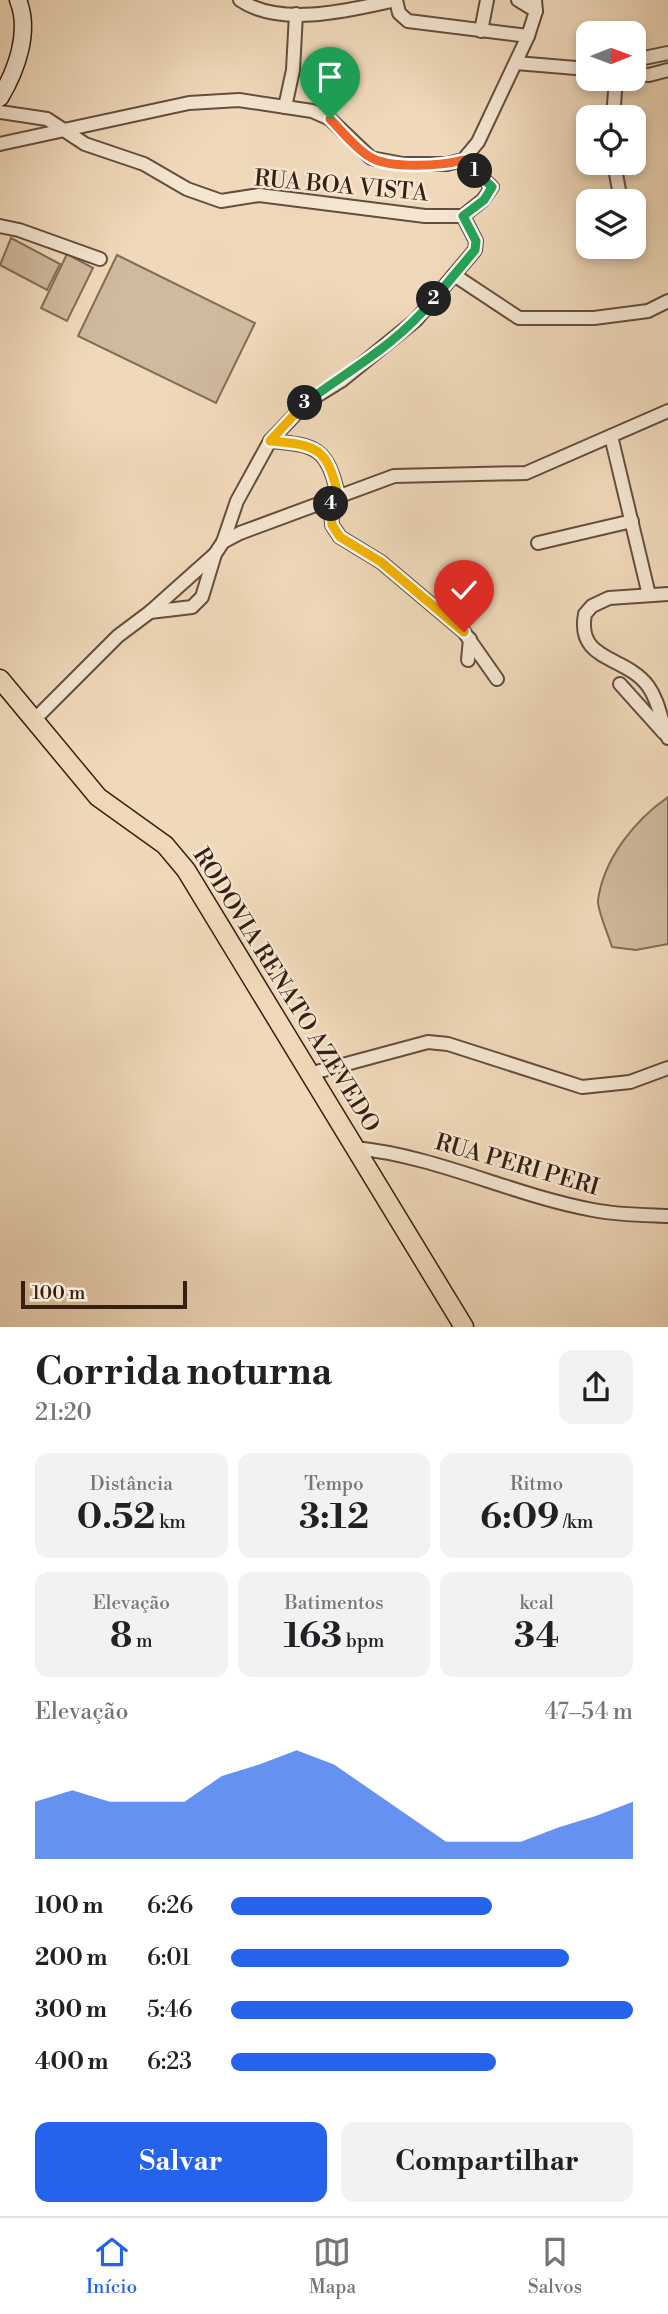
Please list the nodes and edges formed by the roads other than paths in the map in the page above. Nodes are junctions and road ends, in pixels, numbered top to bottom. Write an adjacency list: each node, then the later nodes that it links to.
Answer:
1 (18, 0): 16 (street)
2 (240, 0): 7 (street)
3 (396, 0): 7 (street); 8 (street)
4 (487, 0): 8 (street)
5 (518, 0): 6 (street)
6 (535, 6): 9 (street)
7 (296, 14): 17 (street)
8 (481, 31): 9 (street)
9 (528, 36): 12 (street)
10 (668, 53): 11 (street)
11 (646, 58)
12 (516, 63): 13 (street); 21 (street)
13 (576, 67)
14 (668, 70): 15 (street)
15 (646, 75)
16 (0, 98)
17 (285, 107): 19 (street); 21 (street)
18 (0, 112): 19 (street, RUA BOA VISTA)
19 (65, 130): 20 (street); 22 (street, RUA BOA VISTA)
20 (0, 144)
21 (463, 160): 22 (street)
22 (463, 216): 25 (street)
23 (0, 226): 24 (street)
24 (100, 259)
25 (454, 275): 26 (street); 29 (street)
26 (668, 301)
27 (668, 411): 28 (street)
28 (611, 436): 30 (street); 31 (street)
29 (270, 441): 30 (street); 32 (street)
30 (335, 496): 32 (street); 38 (street)
31 (632, 521): 33 (street); 36 (street)
32 (223, 542): 34 (street)
33 (538, 542)
34 (215, 554): 37 (street); 37 (street)
35 (668, 594): 36 (street)
36 (649, 595): 43 (street)
37 (150, 612): 44 (street)
38 (470, 639): 39 (street); 41 (street)
39 (468, 660)
40 (0, 679): 44 (main road, RODOVIA RENATO AZEVEDO)
41 (497, 679)
42 (620, 684): 45 (street)
43 (663, 707): 45 (street)
44 (34, 720): 47 (main road, RODOVIA RENATO AZEVEDO)
45 (667, 737)
46 (668, 1068): 47 (street)
47 (309, 1074): 48 (main road, RODOVIA RENATO AZEVEDO)
48 (355, 1147): 49 (street, RUA PERI PERI); 50 (main road, RODOVIA RENATO AZEVEDO)
49 (668, 1216)
50 (464, 1327)

